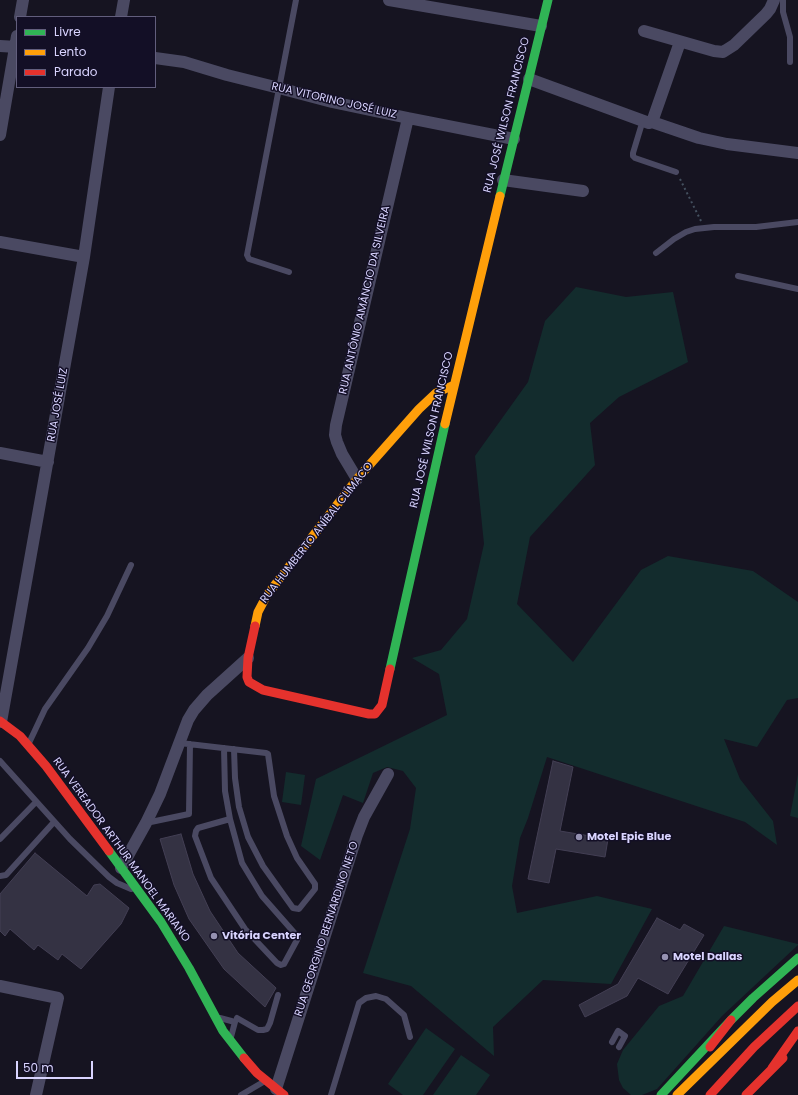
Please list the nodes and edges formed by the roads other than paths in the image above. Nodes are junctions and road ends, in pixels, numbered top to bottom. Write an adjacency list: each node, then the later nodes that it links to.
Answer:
1 (23, 0): 8 (street)
2 (124, 0): 9 (street)
3 (296, 0): 19 (lane)
4 (389, 0): 10 (street)
5 (548, 0): 10 (main road, RUA JOSÉ WILSON FRANCISCO)
6 (774, 0): 12 (street)
7 (783, 0): 16 (lane)
8 (20, 16)
9 (121, 16)
10 (541, 26): 17 (main road, RUA JOSÉ WILSON FRANCISCO)
11 (644, 32): 12 (street)
12 (680, 42): 21 (street)
13 (16, 43): 14 (street); 22 (street)
14 (0, 46)
15 (156, 58): 19 (street, RUA VITORINO JOSÉ LUIZ)
16 (790, 62)
17 (529, 80): 21 (street); 23 (main road, RUA JOSÉ WILSON FRANCISCO)
18 (109, 88): 31 (street, RUA JOSÉ LUIZ)
19 (279, 88): 20 (street, RUA VITORINO JOSÉ LUIZ); 32 (lane)
20 (408, 118): 23 (street, RUA VITORINO JOSÉ LUIZ); 38 (street, RUA ANTÔNIO AMÂNCIO DA SILVEIRA)
21 (648, 121): 24 (street); 25 (lane)
22 (0, 134)
23 (514, 138): 26 (main road, RUA JOSÉ WILSON FRANCISCO)
24 (798, 153)
25 (676, 172)
26 (503, 180): 27 (street); 35 (main road, RUA JOSÉ WILSON FRANCISCO)
27 (583, 191)
28 (798, 222): 30 (lane)
29 (0, 242): 31 (street)
30 (656, 253)
31 (84, 257): 37 (street, RUA JOSÉ LUIZ)
32 (289, 272)
33 (738, 276): 34 (lane)
34 (798, 289)
35 (454, 385): 38 (main road, RUA HUMBERTO ANÍBAL CLÍMACO); 40 (main road, RUA JOSÉ WILSON FRANCISCO)
36 (0, 453): 37 (street)
37 (48, 462): 41 (street, RUA JOSÉ LUIZ)
38 (357, 479): 40 (main road, RUA HUMBERTO ANÍBAL CLÍMACO)
39 (131, 565): 42 (lane)
40 (248, 658): 43 (street)
41 (1, 722): 42 (main road, RUA VEREADOR ARTHUR MANOEL MARIANO)
42 (28, 744): 53 (main road, RUA VEREADOR ARTHUR MANOEL MARIANO)
43 (185, 744): 44 (lane); 51 (street); 51 (lane)
44 (224, 748): 45 (lane); 49 (lane)
45 (234, 749): 45 (lane)
46 (0, 761): 48 (lane)
47 (388, 774): 72 (street, RUA GEORGINO BERNARDINO NETO)
48 (36, 802): 50 (lane); 52 (lane)
49 (230, 819): 49 (lane)
50 (54, 822): 54 (lane); 55 (lane)
51 (146, 823): 53 (street)
52 (0, 839)
53 (121, 868): 55 (main road, RUA VEREADOR ARTHUR MANOEL MARIANO)
54 (0, 876)
55 (137, 891): 61 (main road, RUA VEREADOR ARTHUR MANOEL MARIANO)
56 (798, 958): 63 (main road)
57 (798, 980): 78 (main road)
58 (0, 986): 73 (street)
59 (278, 995): 62 (lane)
60 (798, 1006): 79 (main road)
61 (215, 1016): 66 (main road, RUA VEREADOR ARTHUR MANOEL MARIANO); 66 (lane)
62 (237, 1018)
63 (731, 1020): 76 (main road); 77 (main road)
64 (798, 1031): 70 (main road)
65 (410, 1037): 75 (lane)
66 (230, 1041): 71 (main road, RUA VEREADOR ARTHUR MANOEL MARIANO)
67 (612, 1042): 69 (lane)
68 (798, 1044): 70 (main road)
69 (619, 1047)
70 (772, 1068): 80 (main road)
71 (266, 1081): 72 (main road, RUA VEREADOR ARTHUR MANOEL MARIANO); 74 (lane)
72 (280, 1092)
73 (36, 1095)
74 (241, 1095)
75 (331, 1095)
76 (661, 1095)
77 (673, 1095)
78 (677, 1095)
79 (710, 1095)
80 (746, 1095)

